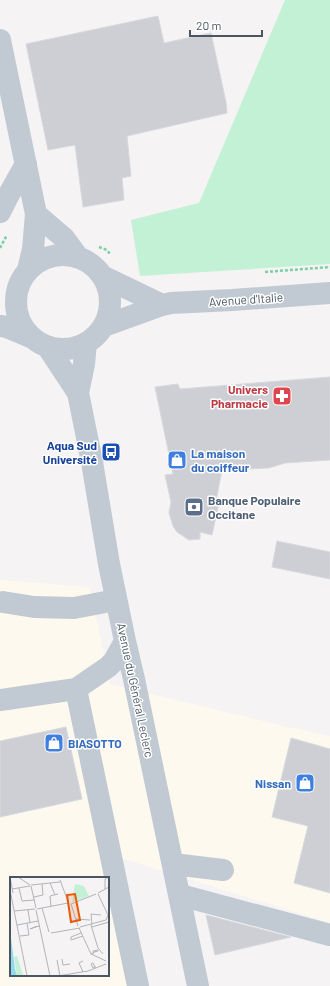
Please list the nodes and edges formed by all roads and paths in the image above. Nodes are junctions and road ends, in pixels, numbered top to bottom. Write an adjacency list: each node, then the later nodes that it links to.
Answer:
1 (0, 40): 2 (street)
2 (26, 164): 3 (street); 4 (street)
3 (0, 212)
4 (36, 214): 5 (street); 10 (street)
5 (86, 251): 6 (path); 9 (street); 10 (street)
6 (112, 256)
7 (330, 267): 8 (path)
8 (261, 272)
9 (104, 277): 13 (street); 15 (street)
10 (23, 279): 12 (street); 16 (street)
11 (330, 293): 13 (street, Avenue d'Italie)
12 (0, 304)
13 (162, 306): 15 (street, Avenue d'Italie)
14 (0, 326): 16 (street)
15 (104, 326): 17 (street)
16 (40, 342): 17 (street); 18 (street, Avenue du Général Leclerc)
17 (86, 344): 18 (street, Avenue du Général Leclerc)
18 (78, 393): 19 (street, Avenue du Général Leclerc)
19 (116, 600): 20 (street); 21 (street, Avenue du Général Leclerc)
20 (3, 602)
21 (125, 641): 22 (street); 24 (street, Avenue du Général Leclerc)
22 (76, 689): 23 (street); 28 (street)
23 (0, 700)
24 (173, 864): 25 (street); 26 (street, Avenue du Général Leclerc)
25 (223, 870)
26 (180, 895): 27 (street); 29 (street, Avenue du Général Leclerc)
27 (330, 935)
28 (138, 986)
29 (198, 986)

